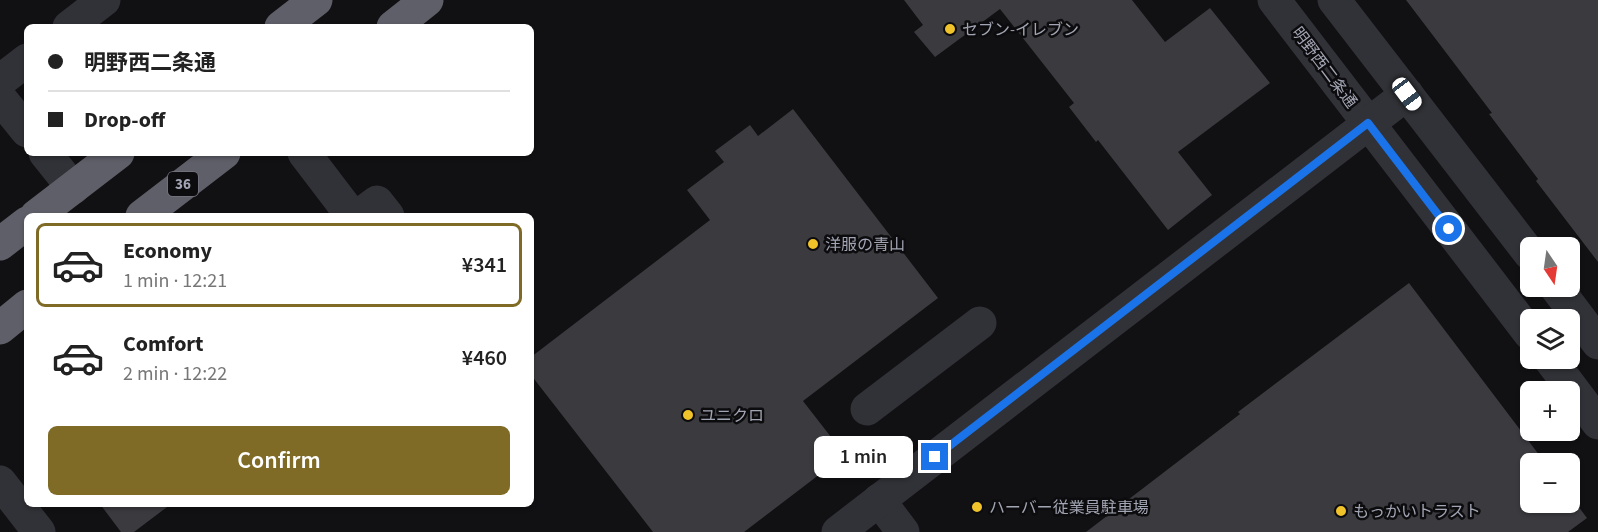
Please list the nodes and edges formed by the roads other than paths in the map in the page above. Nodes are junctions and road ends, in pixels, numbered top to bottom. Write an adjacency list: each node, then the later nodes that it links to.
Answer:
1 (104, 0): 6 (street)
2 (316, 0): 7 (highway)
3 (427, 0): 8 (highway)
4 (1274, 0): 13 (street, 明野西二条通)
5 (1334, 0): 11 (street)
6 (73, 24)
7 (285, 24)
8 (397, 24)
9 (24, 62): 10 (street)
10 (0, 81)
11 (1407, 94): 13 (street); 26 (street)
12 (0, 98): 14 (street)
13 (1368, 123): 30 (street, 明野西二条通); 38 (street)
14 (24, 127)
15 (47, 156): 19 (street)
16 (114, 156): 19 (highway)
17 (220, 156): 20 (highway, 36)
18 (306, 156): 22 (street)
19 (73, 188): 21 (highway)
20 (155, 212)
21 (40, 213)
22 (350, 213)
23 (362, 213): 24 (street)
24 (386, 213)
25 (24, 225): 27 (highway)
26 (1520, 241)
27 (0, 244)
28 (1563, 297): 33 (street)
29 (24, 308): 32 (highway)
30 (1520, 321)
31 (980, 323): 35 (street)
32 (0, 327)
33 (1598, 343)
34 (1557, 369): 36 (street)
35 (867, 409)
36 (1598, 423)
37 (0, 482): 39 (street)
38 (879, 500): 40 (street); 41 (street)
39 (39, 532)
40 (838, 532)
41 (903, 532)

